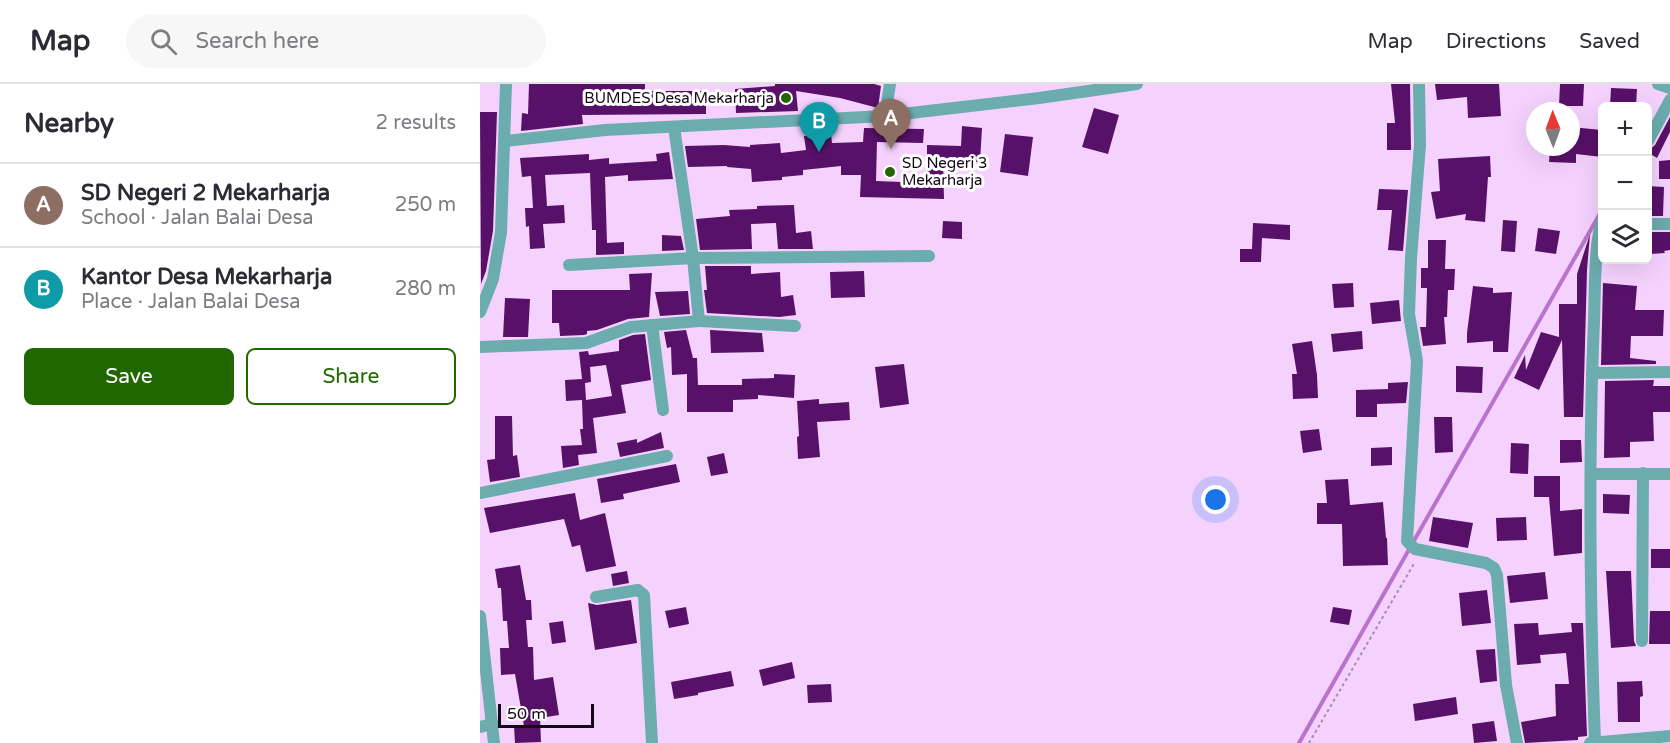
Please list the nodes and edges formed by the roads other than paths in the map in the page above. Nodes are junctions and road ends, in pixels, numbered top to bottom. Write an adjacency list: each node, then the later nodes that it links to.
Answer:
1 (507, 84): 11 (street)
2 (890, 84): 8 (street)
3 (1137, 84): 8 (street)
4 (1419, 84): 38 (street)
5 (1658, 84): 6 (street)
6 (1670, 88)
7 (1670, 100): 10 (street)
8 (885, 116): 9 (street)
9 (674, 126): 11 (street); 16 (street)
10 (1652, 132)
11 (505, 141): 18 (street)
12 (1652, 224): 13 (street)
13 (1670, 224)
14 (1598, 248): 24 (street)
15 (929, 256): 16 (street)
16 (693, 258): 17 (street); 19 (street)
17 (569, 265)
18 (480, 312)
19 (699, 321): 20 (street); 21 (street)
20 (652, 325): 22 (street); 25 (street)
21 (795, 326)
22 (480, 348)
23 (1670, 372): 24 (street)
24 (1592, 373): 28 (street)
25 (663, 410)
26 (667, 456): 30 (street)
27 (1643, 473): 28 (street); 29 (street); 33 (street)
28 (1591, 474): 40 (street)
29 (1670, 474)
30 (480, 493)
31 (596, 597): 37 (street)
32 (480, 616): 34 (street)
33 (1642, 641)
34 (486, 725): 36 (street)
35 (1670, 736): 40 (street)
36 (494, 743)
37 (652, 743)
38 (1517, 743)
39 (1590, 743): 40 (street)
40 (1595, 743)

